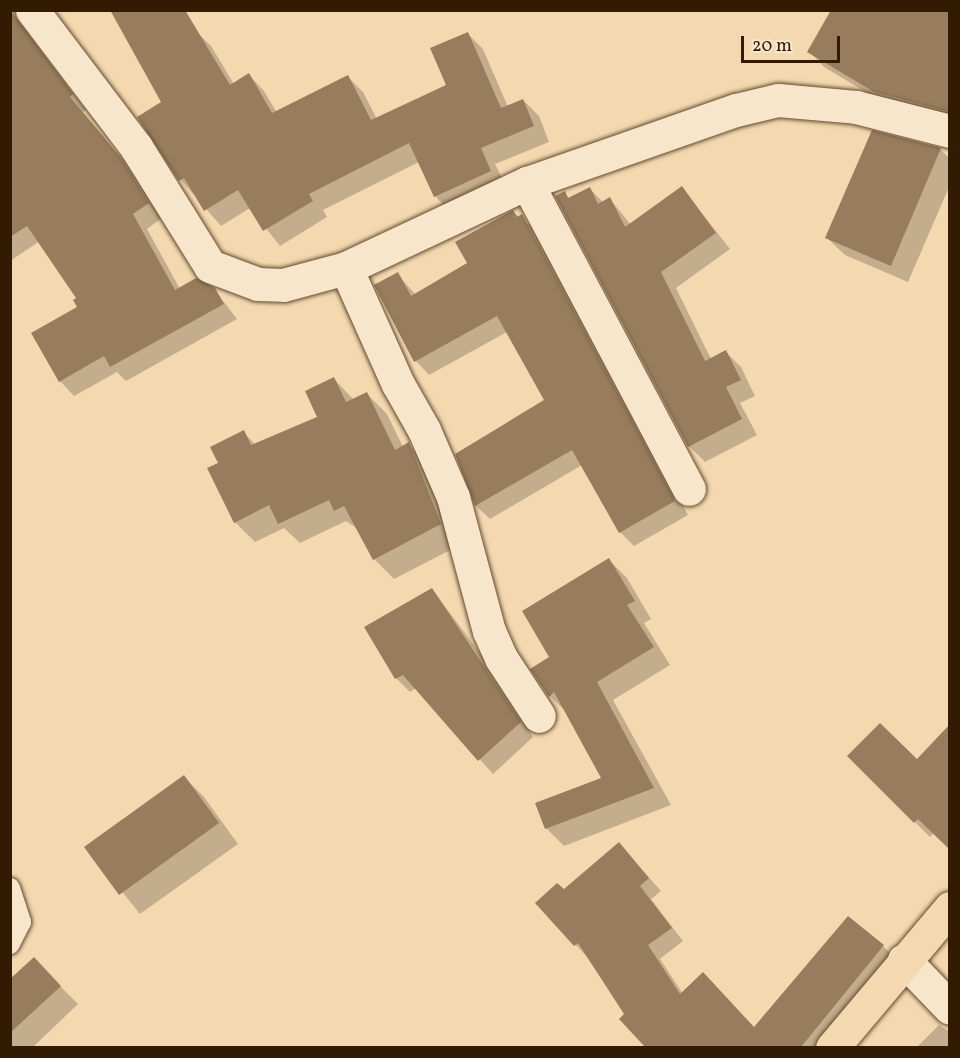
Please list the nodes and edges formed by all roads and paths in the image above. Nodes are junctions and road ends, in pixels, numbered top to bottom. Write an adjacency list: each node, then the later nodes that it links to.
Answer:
1 (32, 10): 4 (street)
2 (950, 131): 3 (street)
3 (527, 183): 4 (street); 5 (street)
4 (346, 268): 6 (street)
5 (689, 489)
6 (539, 716)
7 (10, 888): 9 (lane)
8 (950, 908): 10 (main road)
9 (10, 944)
10 (904, 960): 11 (street); 12 (main road)
11 (950, 1008)
12 (832, 1047)

